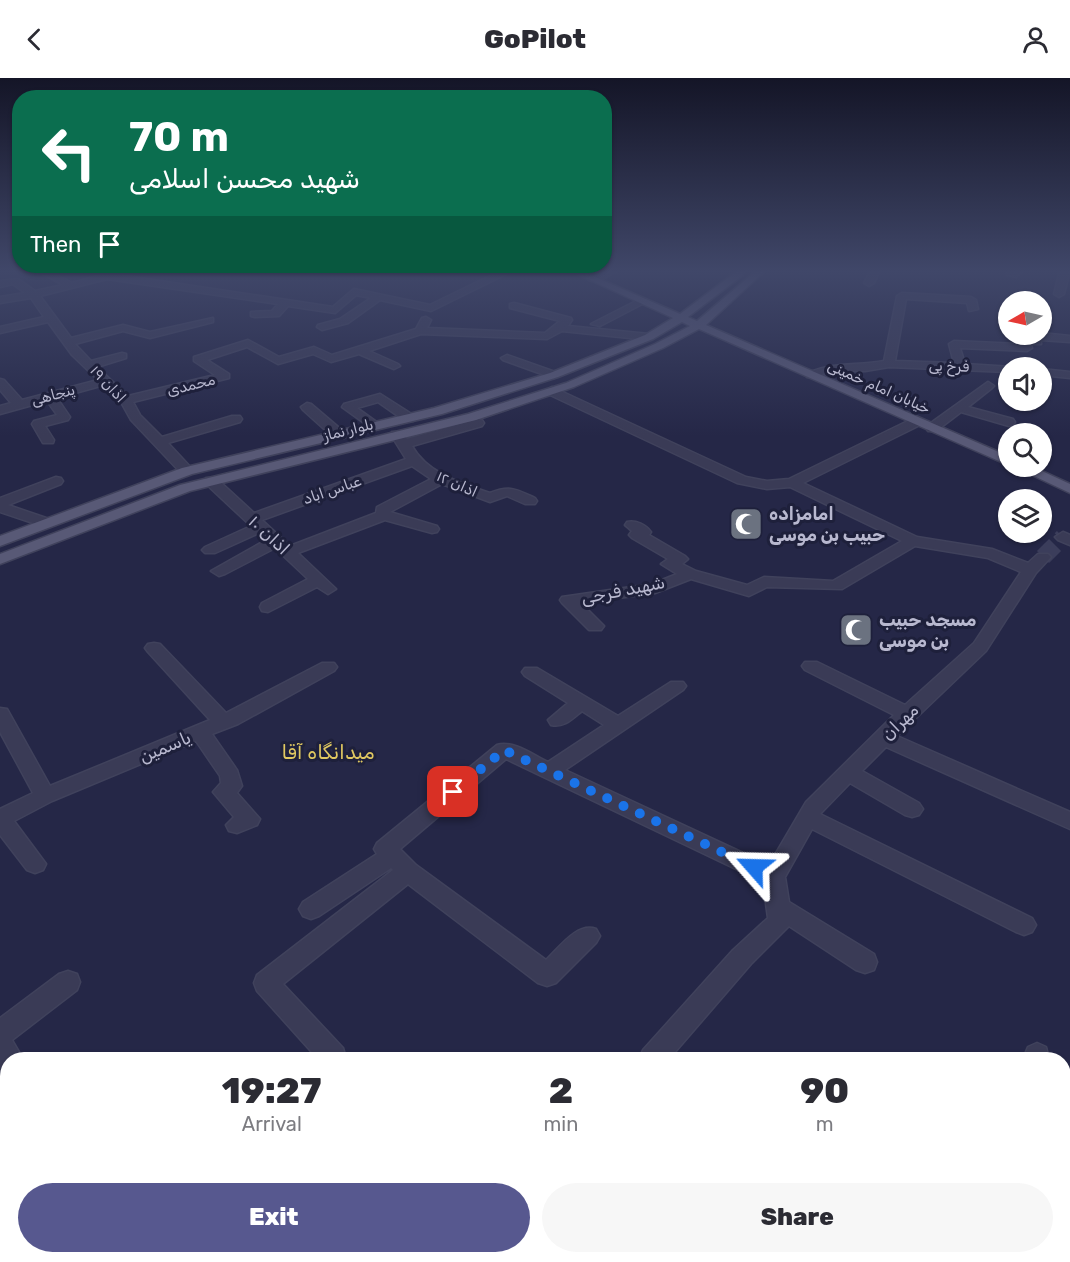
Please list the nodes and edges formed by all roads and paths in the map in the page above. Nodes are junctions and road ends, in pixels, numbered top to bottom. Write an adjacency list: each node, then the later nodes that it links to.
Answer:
1 (25, 325): 14 (street)
2 (57, 325): 19 (street, اذان ۱۹)
3 (101, 325): 19 (street)
4 (181, 325): 19 (street)
5 (328, 325): 12 (street)
6 (426, 325): 17 (street)
7 (562, 325): 13 (street)
8 (672, 325): 24 (main road, بلوار نماز)
9 (699, 325): 24 (main road, بلوار نماز)
10 (723, 325): 25 (main road, خیابان امام خمینی)
11 (897, 325): 34 (street)
12 (322, 327)
13 (560, 328): 16 (street); 24 (street)
14 (0, 332)
15 (381, 334): 20 (street)
16 (535, 335): 17 (street); 33 (street)
17 (422, 336): 20 (street)
18 (1052, 337): 21 (street)
19 (67, 339): 35 (street, اذان ۱۹)
20 (394, 339): 28 (street)
21 (1070, 339)
22 (693, 340): 24 (main road)
23 (706, 340): 25 (main road)
24 (654, 341): 27 (main road, بلوار نماز); 30 (main road, بلوار نماز)
25 (742, 345): 42 (main road, خیابان امام خمینی)
26 (1026, 345): 37 (street)
27 (625, 346): 30 (main road); 41 (main road, بلوار نماز)
28 (359, 350): 32 (street); 49 (street, محمدی)
29 (397, 352): 32 (street)
30 (642, 353): 47 (main road, بلوار نماز)
31 (122, 356): 35 (street)
32 (378, 359): 36 (street)
33 (525, 364): 39 (street); 41 (street)
34 (890, 364): 37 (street, فرخ پی); 42 (street, فرخ پی)
35 (91, 365): 44 (street, اذان ۱۹)
36 (394, 366)
37 (960, 366): 38 (street, فرخ پی)
38 (998, 368)
39 (507, 371)
40 (1052, 373): 43 (street)
41 (554, 375): 54 (main road, بلوار نماز)
42 (811, 375): 57 (main road, خیابان امام خمینی)
43 (1070, 375)
44 (106, 381): 48 (street, پنجاهی); 49 (street, اذان ۱۹)
45 (0, 382): 50 (street)
46 (988, 386): 52 (street)
47 (552, 391): 56 (main road, بلوار نماز); 73 (street)
48 (50, 396): 50 (street, پنجاهی); 63 (street)
49 (126, 400): 65 (street, اذان ۱۹)
50 (19, 405): 53 (street, پنجاهی)
51 (307, 407): 62 (street)
52 (959, 408): 58 (street); 60 (street)
53 (0, 410)
54 (409, 418): 59 (main road, بلوار نماز); 59 (street)
55 (236, 419): 65 (street)
56 (473, 420): 61 (street); 64 (main road, بلوار نماز)
57 (916, 422): 60 (main road, خیابان امام خمینی); 73 (street)
58 (1009, 422)
59 (374, 426): 62 (main road, بلوار نماز)
60 (932, 428): 66 (main road, خیابان امام خمینی)
61 (491, 431)
62 (339, 435): 68 (main road, بلوار نماز)
63 (48, 440)
64 (402, 440): 67 (street); 71 (main road, بلوار نماز)
65 (159, 442): 68 (street, اذان ۱۹)
66 (998, 458)
67 (413, 461): 70 (street, اذان ۱۲); 80 (street, عباس اباد)
68 (187, 471): 79 (main road, بلوار نماز)
69 (1043, 477): 74 (main road)
70 (442, 479): 75 (street, اذان ۱۲); 78 (street)
71 (211, 481): 80 (street, اذان ۱۰); 87 (main road, بلوار نماز)
72 (56, 482): 76 (street)
73 (792, 483): 84 (street)
74 (1070, 489)
75 (530, 501)
76 (0, 503)
77 (0, 507): 79 (street)
78 (384, 515): 82 (street); 85 (street)
79 (47, 523): 83 (main road, بلوار نماز)
80 (256, 523): 85 (street, اذان ۱۰); 86 (street, عباس اباد)
81 (632, 525): 89 (street)
82 (432, 529)
83 (0, 541)
84 (913, 542): 89 (street, شهید فرجی); 99 (street, مهران)
85 (282, 547): 88 (street); 90 (street, اذان ۱۰)
86 (210, 550)
87 (0, 559)
88 (219, 571)
89 (690, 574): 91 (street, شهید فرجی)
90 (268, 607)
91 (595, 626)
92 (154, 648): 101 (street)
93 (811, 666): 99 (street)
94 (328, 667): 101 (street, یاسمین)
95 (531, 672): 97 (street)
96 (677, 686): 102 (street)
97 (582, 702): 100 (street); 102 (street)
98 (0, 714): 107 (street)
99 (908, 714): 104 (street, مهران)
100 (558, 720)
101 (224, 723): 103 (street, یاسمین)
102 (618, 725): 105 (street)
103 (200, 732): 107 (street, یاسمین); 112 (street)
104 (884, 738): 106 (street, مهران); 111 (street)
105 (549, 771): 113 (street); 115 (street)
106 (848, 773): 108 (street); 109 (street, مهران)
107 (45, 796): 110 (street, یاسمین)
108 (912, 809)
109 (808, 817): 115 (street, مهران); 118 (street)
110 (0, 819): 114 (street)
111 (1070, 821)
112 (237, 825)
113 (400, 863): 117 (street); 119 (street); 123 (street)
114 (34, 864)
115 (774, 877): 116 (street)
116 (778, 907): 120 (street); 124 (street)
117 (311, 909)
118 (1024, 925)
119 (588, 936)
120 (865, 962)
121 (68, 982): 122 (street)
122 (0, 1032)
123 (329, 1052)
124 (657, 1052)

